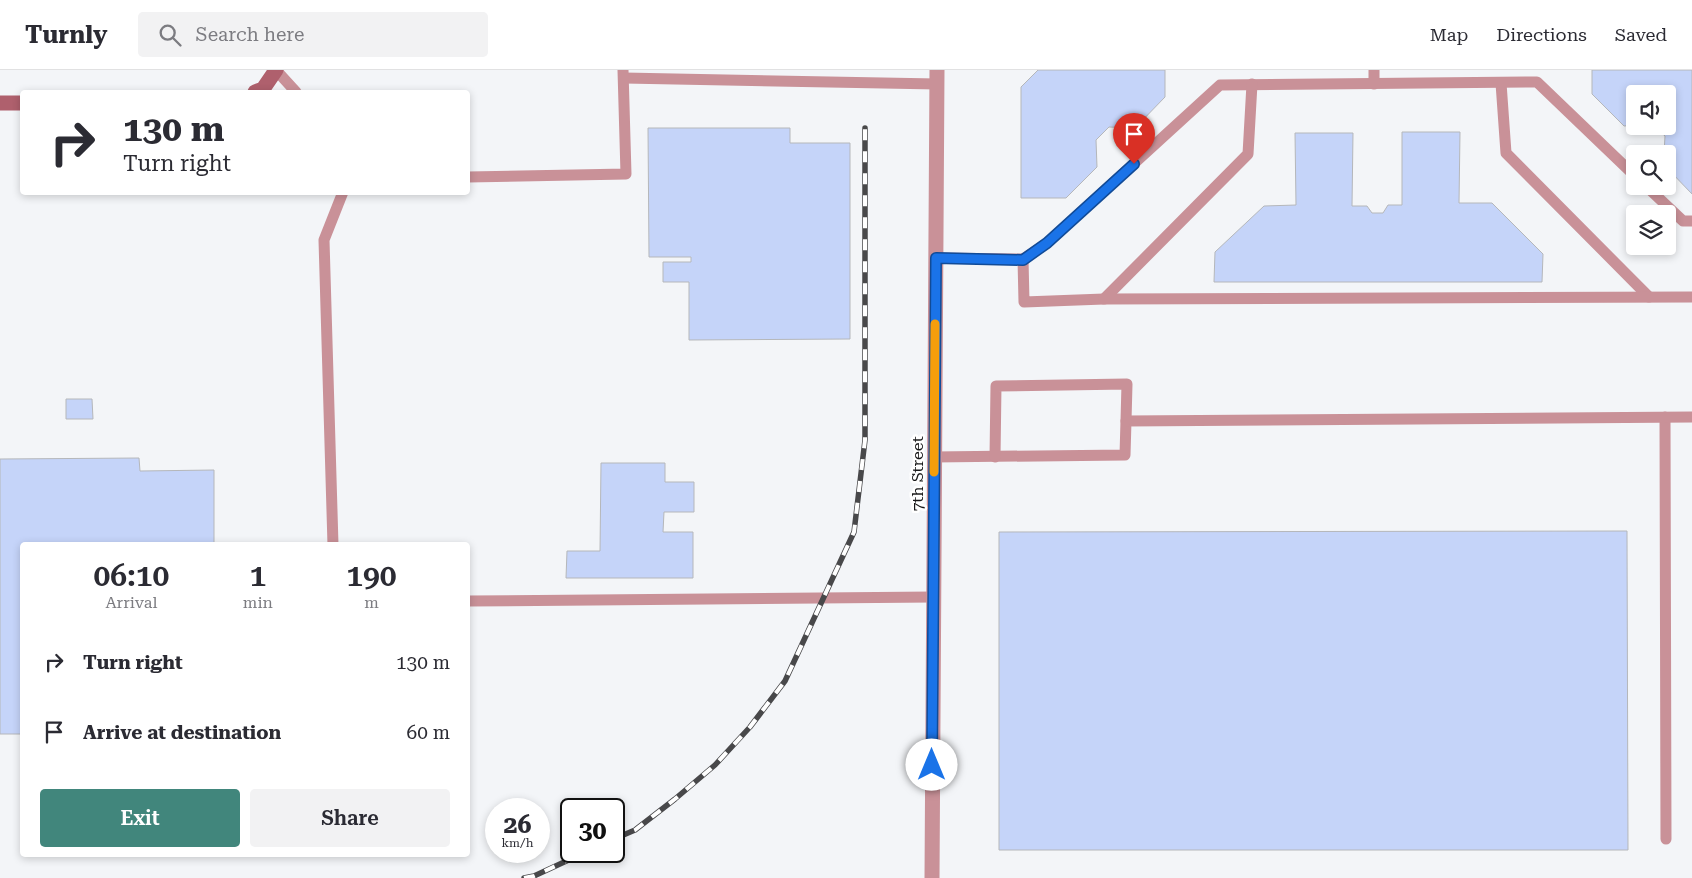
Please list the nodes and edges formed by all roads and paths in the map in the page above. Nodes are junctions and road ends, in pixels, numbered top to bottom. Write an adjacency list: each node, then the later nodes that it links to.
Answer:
1 (276, 70): 8 (street); 9 (lane)
2 (1374, 70): 7 (lane)
3 (624, 74): 4 (lane); 13 (lane)
4 (937, 77): 17 (street, 7th Street)
5 (1501, 82): 7 (lane); 12 (lane); 19 (lane)
6 (1252, 84): 7 (lane); 18 (lane); 21 (lane)
7 (1374, 84)
8 (260, 90)
9 (294, 90)
10 (0, 103): 11 (street)
11 (20, 103)
12 (1626, 167)
13 (470, 177)
14 (342, 195): 27 (lane)
15 (1656, 195): 16 (lane)
16 (1692, 221)
17 (936, 258): 18 (lane); 26 (street, 7th Street)
18 (1023, 260): 21 (lane)
19 (1649, 297): 20 (lane); 21 (lane)
20 (1692, 297)
21 (1104, 299)
22 (1692, 417): 23 (lane)
23 (1665, 418): 24 (lane); 30 (lane)
24 (1126, 421): 25 (lane); 25 (lane)
25 (995, 457): 26 (lane)
26 (934, 458): 28 (street, 7th Street)
27 (333, 542)
28 (933, 597): 29 (lane); 31 (street, 7th Street)
29 (470, 601)
30 (1666, 839)
31 (932, 878)

